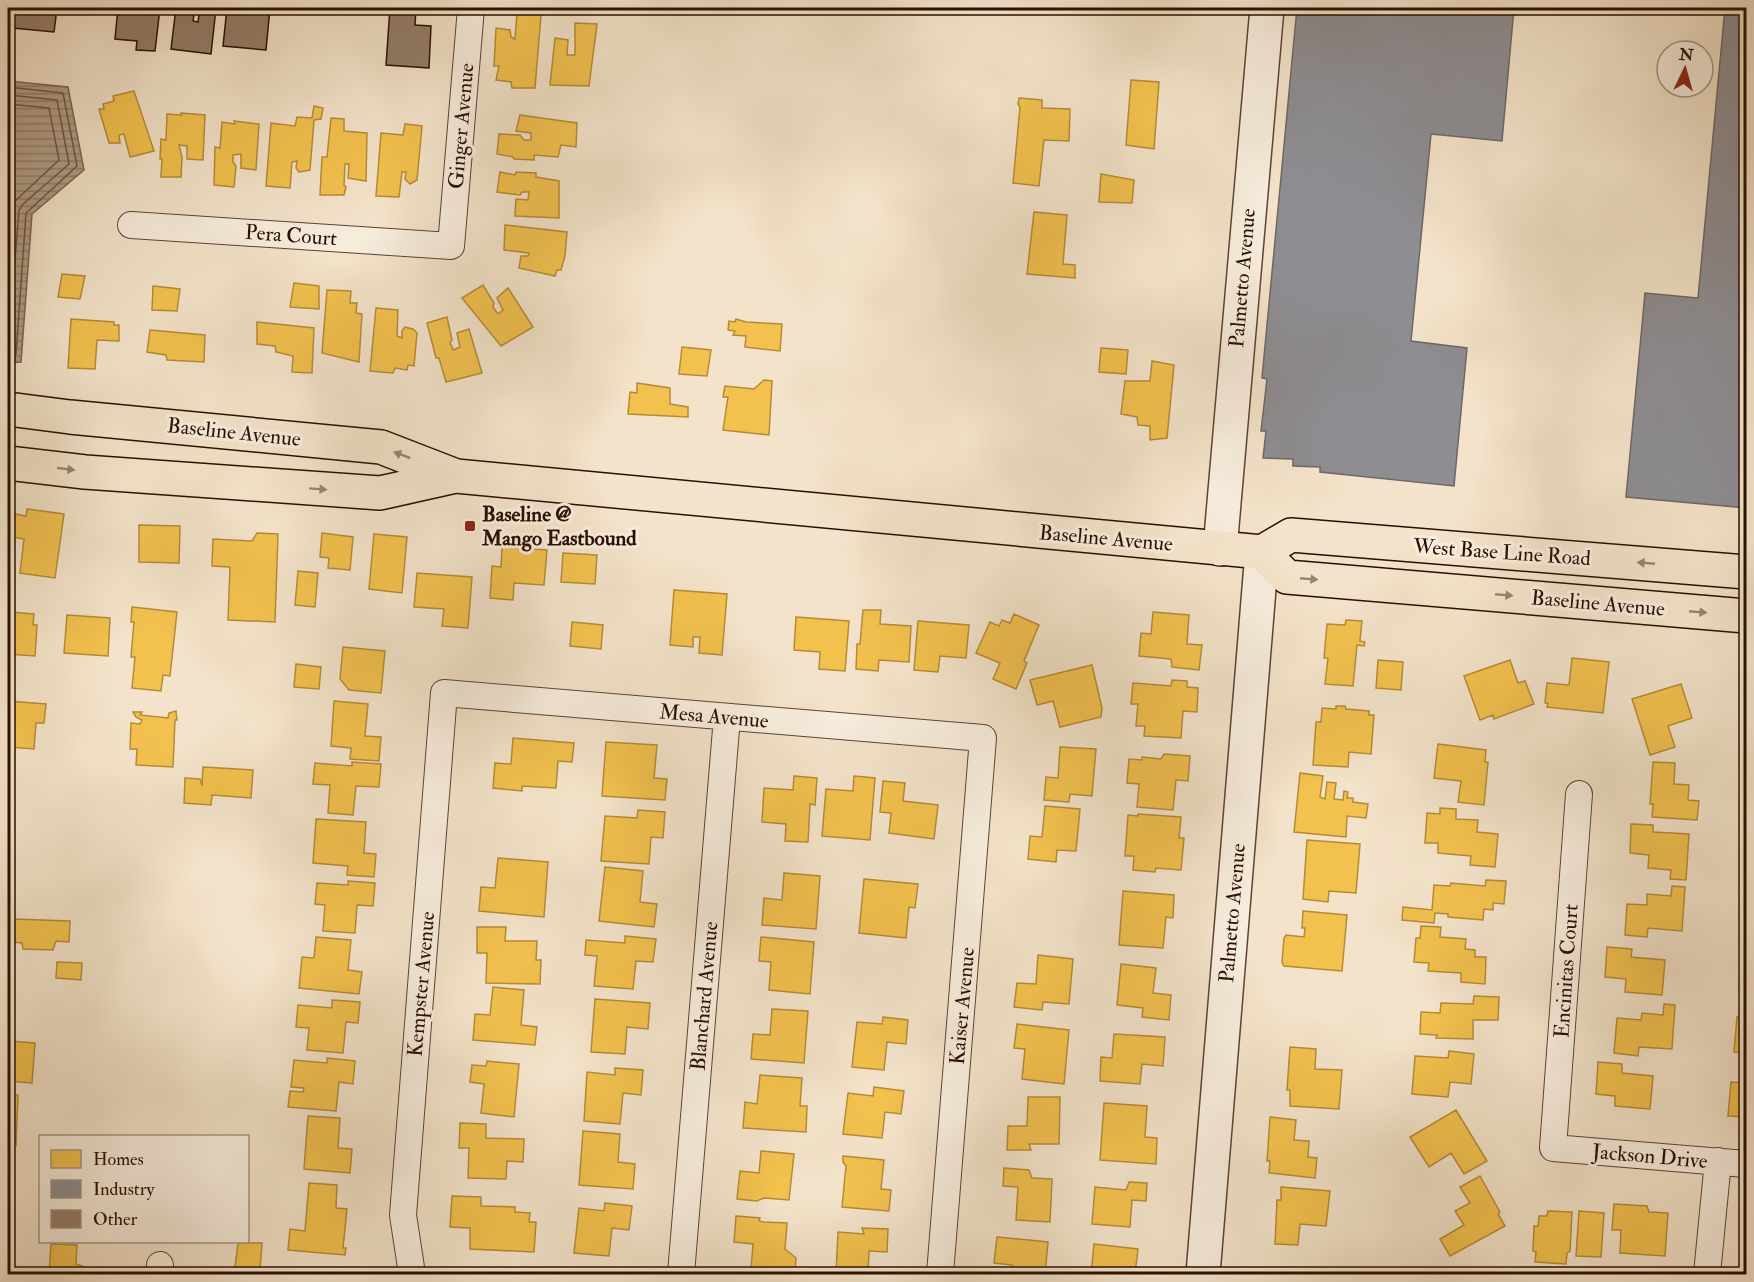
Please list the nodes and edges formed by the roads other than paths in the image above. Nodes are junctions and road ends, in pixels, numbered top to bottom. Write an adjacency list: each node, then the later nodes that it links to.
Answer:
1 (471, 8): 4 (street, Ginger Avenue)
2 (1267, 8): 8 (street, Palmetto Avenue)
3 (131, 225): 4 (street, Pera Court)
4 (451, 246)
5 (8, 409): 7 (main road, Baseline Avenue, one-way to 5)
6 (8, 463): 7 (main road, Baseline Avenue, one-way to 7)
7 (456, 476): 8 (main road, Baseline Avenue)
8 (1220, 549): 9 (main road, Baseline Avenue)
9 (1262, 552): 10 (main road, West Base Line Road, one-way to 9); 11 (main road, Baseline Avenue, one-way to 11); 22 (street, Palmetto Avenue)
10 (1746, 572)
11 (1746, 616)
12 (444, 693): 13 (street, Mesa Avenue); 19 (street, Kempster Avenue)
13 (727, 717): 14 (street, Mesa Avenue); 20 (street, Blanchard Avenue)
14 (983, 738): 21 (street, Kaiser Avenue)
15 (1579, 794): 16 (street, Encinitas Court)
16 (1553, 1148): 17 (street, Jackson Drive)
17 (1718, 1161): 18 (street, Jackson Drive); 23 (street)
18 (1746, 1164)
19 (411, 1275)
20 (681, 1275)
21 (940, 1275)
22 (1203, 1275)
23 (1707, 1275)

